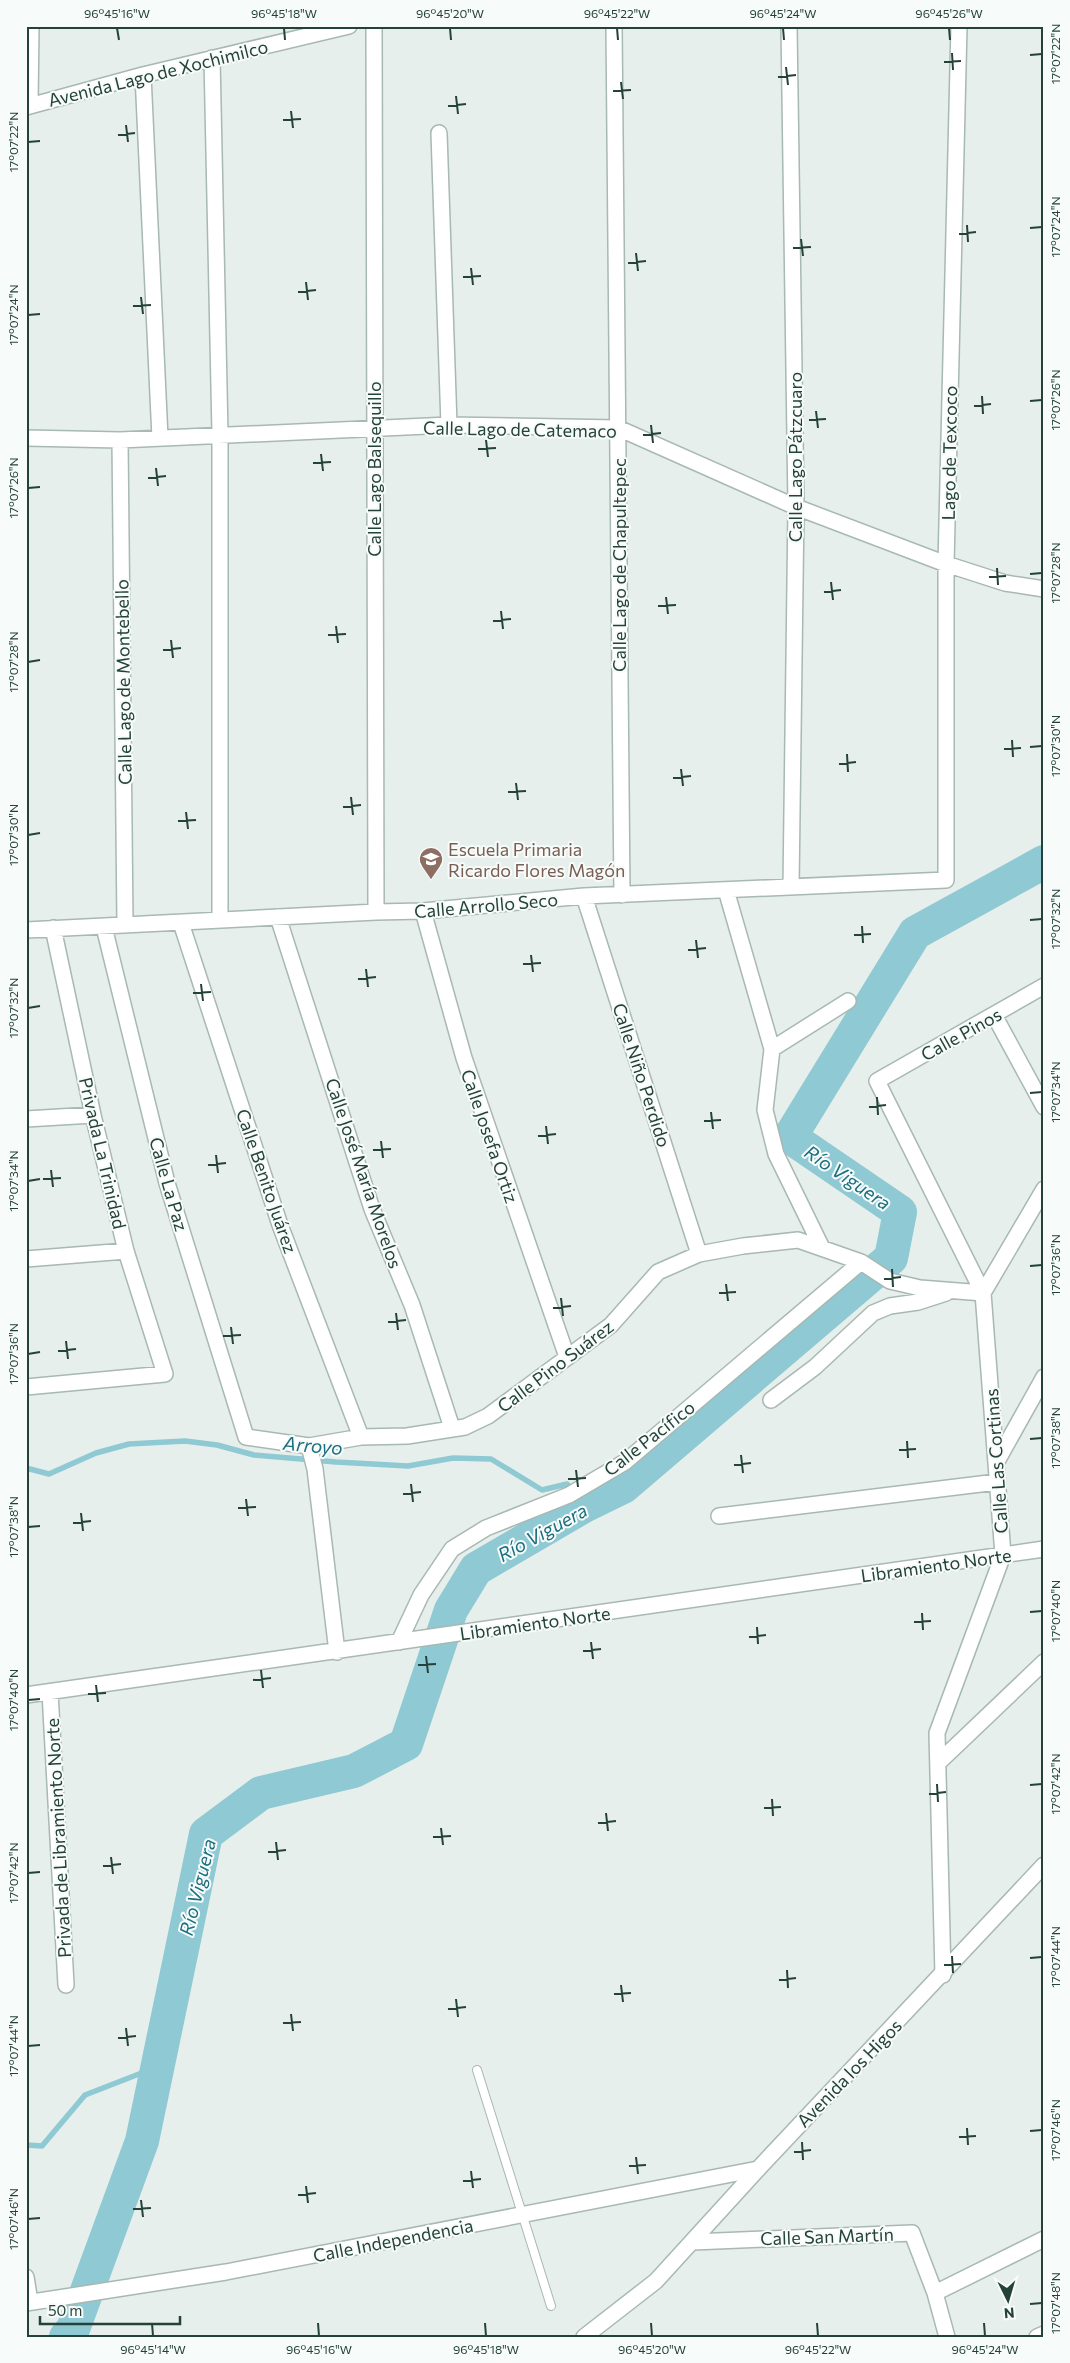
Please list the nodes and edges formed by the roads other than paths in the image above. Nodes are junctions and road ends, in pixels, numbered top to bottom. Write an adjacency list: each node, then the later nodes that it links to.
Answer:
1 (31, 26): 9 (street)
2 (349, 26): 7 (street, Avenida Lago de Xochimilco)
3 (374, 26): 13 (street, Calle Lago Balsequillo)
4 (614, 26): 12 (street, Calle Lago de Chapultepec)
5 (789, 26): 18 (street, Calle Lago Pátzcuaro)
6 (959, 26): 19 (street, Lago de Texcoco)
7 (212, 58): 8 (street, Avenida Lago de Xochimilco); 14 (street)
8 (143, 75): 9 (street, Avenida Lago de Xochimilco); 16 (street)
9 (28, 106)
10 (439, 133): 11 (street)
11 (449, 425): 12 (street, Calle Lago de Catemaco); 13 (street, Calle Lago de Catemaco)
12 (618, 428): 18 (street, Calle Lago de Catemaco); 24 (street, Calle Lago de Chapultepec)
13 (374, 429): 14 (street, Calle Lago de Catemaco); 27 (street, Calle Lago Balsequillo)
14 (220, 434): 16 (street, Calle Lago de Catemaco); 29 (street)
15 (26, 438): 17 (street, Calle Lago de Catemaco)
16 (160, 438): 17 (street, Calle Lago de Catemaco)
17 (120, 440): 31 (street, Calle Lago de Montebello)
18 (796, 507): 19 (street, Calle Lago de Catemaco); 22 (street, Calle Lago Pátzcuaro)
19 (946, 564): 20 (street, Calle Lago de Catemaco); 21 (street, Lago de Texcoco)
20 (1044, 589)
21 (946, 880): 22 (street, Calle Arrollo Seco)
22 (792, 887): 23 (street, Calle Arrollo Seco)
23 (726, 890): 24 (street, Calle Arrollo Seco); 38 (street)
24 (622, 895): 25 (street, Calle Arrollo Seco)
25 (584, 896): 26 (street, Calle Arrollo Seco); 46 (street, Calle Niño Perdido)
26 (423, 911): 27 (street, Calle Arrollo Seco); 51 (street, Calle Josefa Ortiz)
27 (376, 912): 28 (street, Calle Arrollo Seco)
28 (278, 917): 29 (street, Calle Arrollo Seco); 55 (street, Calle José María Morelos)
29 (220, 919): 30 (street, Calle Arrollo Seco)
30 (181, 923): 31 (street, Calle Arrollo Seco); 57 (street, Calle Benito Juárez)
31 (125, 924): 32 (street, Calle Arrollo Seco)
32 (104, 927): 33 (street, Calle Arrollo Seco); 56 (street, Calle La Paz)
33 (53, 928): 34 (street, Calle Arrollo Seco); 41 (street, Privada La Trinidad)
34 (26, 930)
35 (1044, 986): 37 (street, Calle Pinos)
36 (848, 1001): 38 (street)
37 (994, 1015): 39 (street, Calle Pinos); 40 (street)
38 (772, 1049): 44 (street)
39 (877, 1081): 50 (street, Calle Las Cortinas)
40 (1044, 1107)
41 (93, 1115): 42 (street); 45 (street, Privada La Trinidad)
42 (26, 1120)
43 (1044, 1189): 50 (street)
44 (822, 1248): 46 (street, Calle Pino Suárez); 48 (street, Calle Pino Suárez)
45 (126, 1251): 47 (street); 53 (street, Privada La Trinidad)
46 (699, 1254): 51 (street, Calle Pino Suárez)
47 (26, 1259)
48 (860, 1262): 49 (street, Calle Pino Suárez); 64 (street, Calle Pacífico)
49 (955, 1291): 50 (street, Calle Pino Suárez); 54 (street)
50 (983, 1292): 59 (street, Calle Las Cortinas)
51 (567, 1357): 55 (street, Calle Pino Suárez)
52 (1044, 1378): 59 (street)
53 (26, 1387)
54 (771, 1400)
55 (452, 1428): 57 (street, Calle Pino Suárez)
56 (246, 1437): 58 (street, Calle Pino Suárez)
57 (361, 1437): 58 (street, Calle Pino Suárez)
58 (312, 1457): 65 (street)
59 (996, 1463): 60 (street, Calle Las Cortinas)
60 (997, 1482): 61 (street); 63 (street, Calle Las Cortinas)
61 (719, 1516)
62 (1044, 1549): 63 (street, Libramiento Norte)
63 (1003, 1555): 64 (street, Libramiento Norte); 69 (street, Calle Las Cortinas)
64 (399, 1642): 65 (street, Libramiento Norte)
65 (337, 1652): 67 (street, Libramiento Norte)
66 (1044, 1662): 69 (street)
67 (50, 1692): 68 (street, Libramiento Norte); 72 (street, Privada de Libramiento Norte)
68 (26, 1695)
69 (938, 1763): 71 (street, Calle Las Cortinas)
70 (1044, 1865): 71 (street, Avenida los Higos)
71 (943, 1975): 74 (street, Avenida los Higos)
72 (66, 1985)
73 (477, 2070): 75 (lane)
74 (758, 2169): 75 (street, Calle Independencia); 77 (street, Avenida los Higos)
75 (524, 2215): 80 (street, Calle Independencia); 81 (lane)
76 (1044, 2239): 79 (street)
77 (693, 2242): 79 (street, Calle San Martín); 83 (street, Avenida los Higos)
78 (26, 2277): 80 (street)
79 (934, 2293): 84 (street, Calle San Martín)
80 (28, 2303)
81 (551, 2306)
82 (1044, 2334): 85 (street)
83 (584, 2337)
84 (947, 2337)
85 (1037, 2337)

